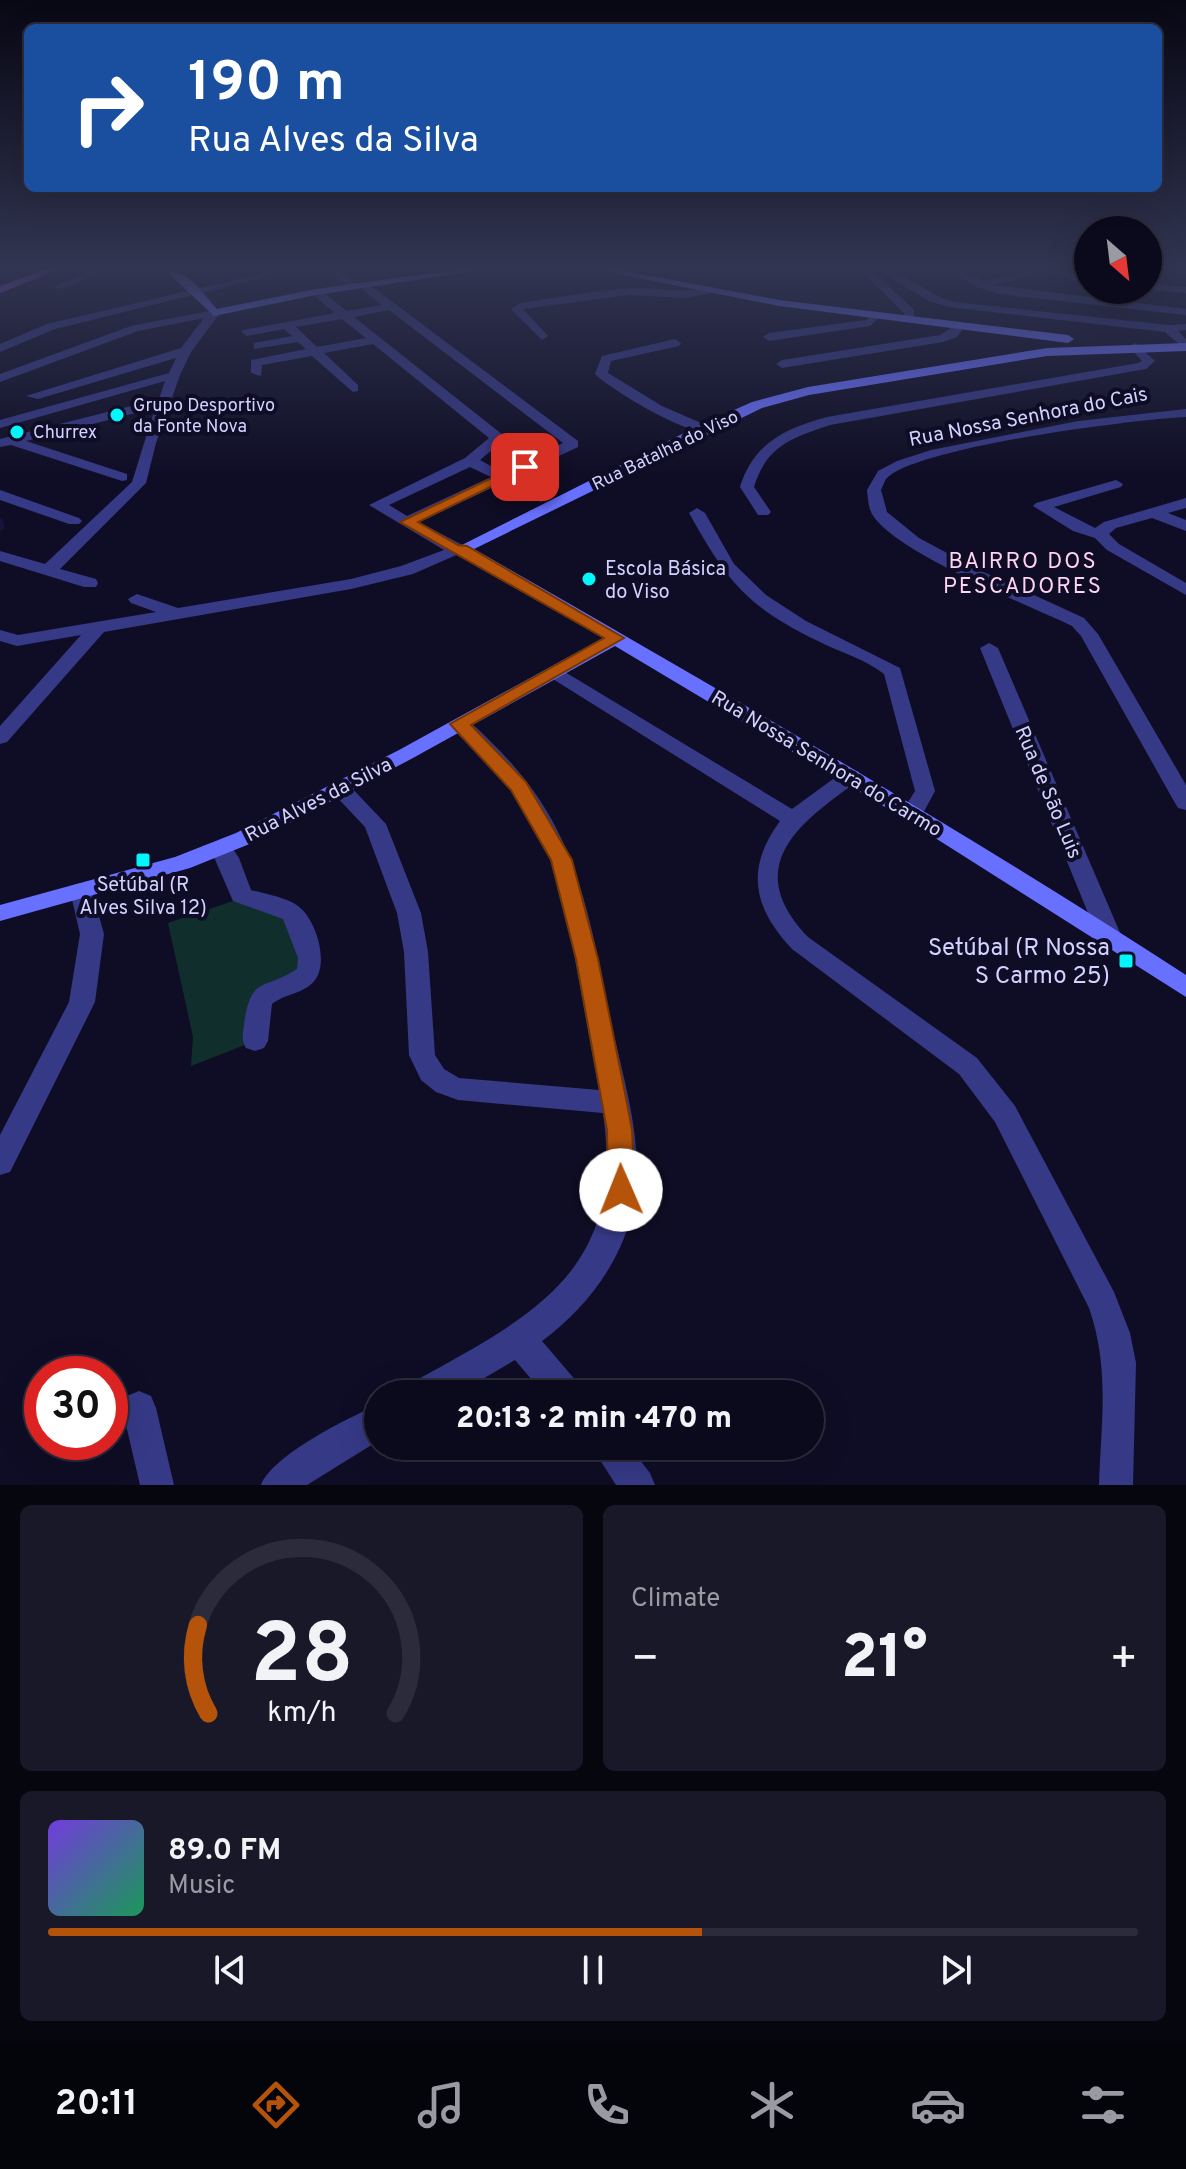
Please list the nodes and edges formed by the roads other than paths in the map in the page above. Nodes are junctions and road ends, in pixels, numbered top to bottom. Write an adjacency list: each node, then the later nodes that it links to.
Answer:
1 (5, 338): 11 (street)
2 (21, 338): 11 (street)
3 (114, 338): 23 (street)
4 (195, 338): 18 (street)
5 (300, 338): 14 (street)
6 (302, 338): 19 (street)
7 (430, 338): 34 (street)
8 (941, 338): 20 (street)
9 (1036, 338): 13 (street)
10 (378, 339): 19 (street); 32 (street)
11 (15, 341): 17 (street)
12 (675, 343): 30 (street)
13 (1067, 345): 15 (street, Rua Batalha do Viso); 30 (street, Rua Batalha do Viso)
14 (258, 346)
15 (1135, 347): 16 (street, Rua Batalha do Viso); 39 (street)
16 (1186, 347)
17 (0, 348)
18 (185, 351): 22 (street); 23 (street)
19 (315, 351): 21 (street); 24 (street)
20 (782, 364)
21 (257, 373)
22 (174, 375): 25 (street); 26 (street)
23 (14, 387): 26 (street)
24 (353, 388)
25 (163, 402): 28 (street); 49 (street)
26 (60, 407): 28 (street); 29 (street)
27 (1186, 413): 64 (street, Rua Nossa Senhora do Cais)
28 (85, 421): 31 (street)
29 (0, 424)
30 (703, 429): 46 (street, Rua Batalha do Viso)
31 (4, 440): 33 (street)
32 (470, 461): 34 (street); 43 (street)
33 (122, 477)
34 (503, 478): 37 (street); 43 (street)
35 (1116, 484): 45 (street)
36 (0, 495): 42 (street)
37 (541, 497)
38 (1186, 503): 40 (street)
39 (763, 512)
40 (1152, 512): 44 (street); 45 (street)
41 (697, 513): 65 (street)
42 (74, 521)
43 (407, 522): 46 (street)
44 (1186, 526)
45 (1101, 535): 52 (street)
46 (460, 550): 54 (street, Rua Batalha do Viso); 57 (street, Rua Nossa Senhora do Carmo)
47 (0, 556): 48 (street)
48 (18, 563): 49 (street); 50 (street)
49 (48, 571): 51 (street)
50 (0, 573)
51 (90, 583)
52 (1186, 590)
53 (137, 599): 54 (street)
54 (178, 614): 55 (street, Rua Batalha do Viso)
55 (98, 627): 56 (street, Rua Batalha do Viso); 61 (street)
56 (9, 638)
57 (616, 638): 59 (street, Rua Alves da Silva); 62 (street, Rua Nossa Senhora do Carmo)
58 (989, 648): 70 (street, Rua de São Luis)
59 (555, 672): 60 (street, Rua Alves da Silva); 66 (street)
60 (459, 724): 63 (street, Rua Alves da Silva); 73 (street)
61 (0, 738)
62 (851, 776): 65 (street, Rua Nossa Senhora do Carmo); 66 (street)
63 (339, 787): 67 (street, Rua Alves da Silva); 73 (street)
64 (1186, 803)
65 (913, 812): 70 (street, Rua Nossa Senhora do Carmo)
66 (793, 819): 84 (street)
67 (221, 848): 68 (street, Rua Alves da Silva); 72 (street)
68 (81, 891): 69 (street, Rua Alves da Silva); 74 (street)
69 (0, 913)
70 (1109, 935): 71 (street, Rua Nossa Senhora do Carmo)
71 (1186, 987)
72 (255, 1041)
73 (615, 1103): 75 (street)
74 (0, 1163)
75 (519, 1339): 76 (street); 77 (street)
76 (449, 1380)
77 (553, 1380)
78 (139, 1408): 81 (street)
79 (364, 1430): 82 (street)
80 (619, 1460): 83 (street)
81 (157, 1485)
82 (278, 1485)
83 (638, 1485)
84 (1116, 1485)

